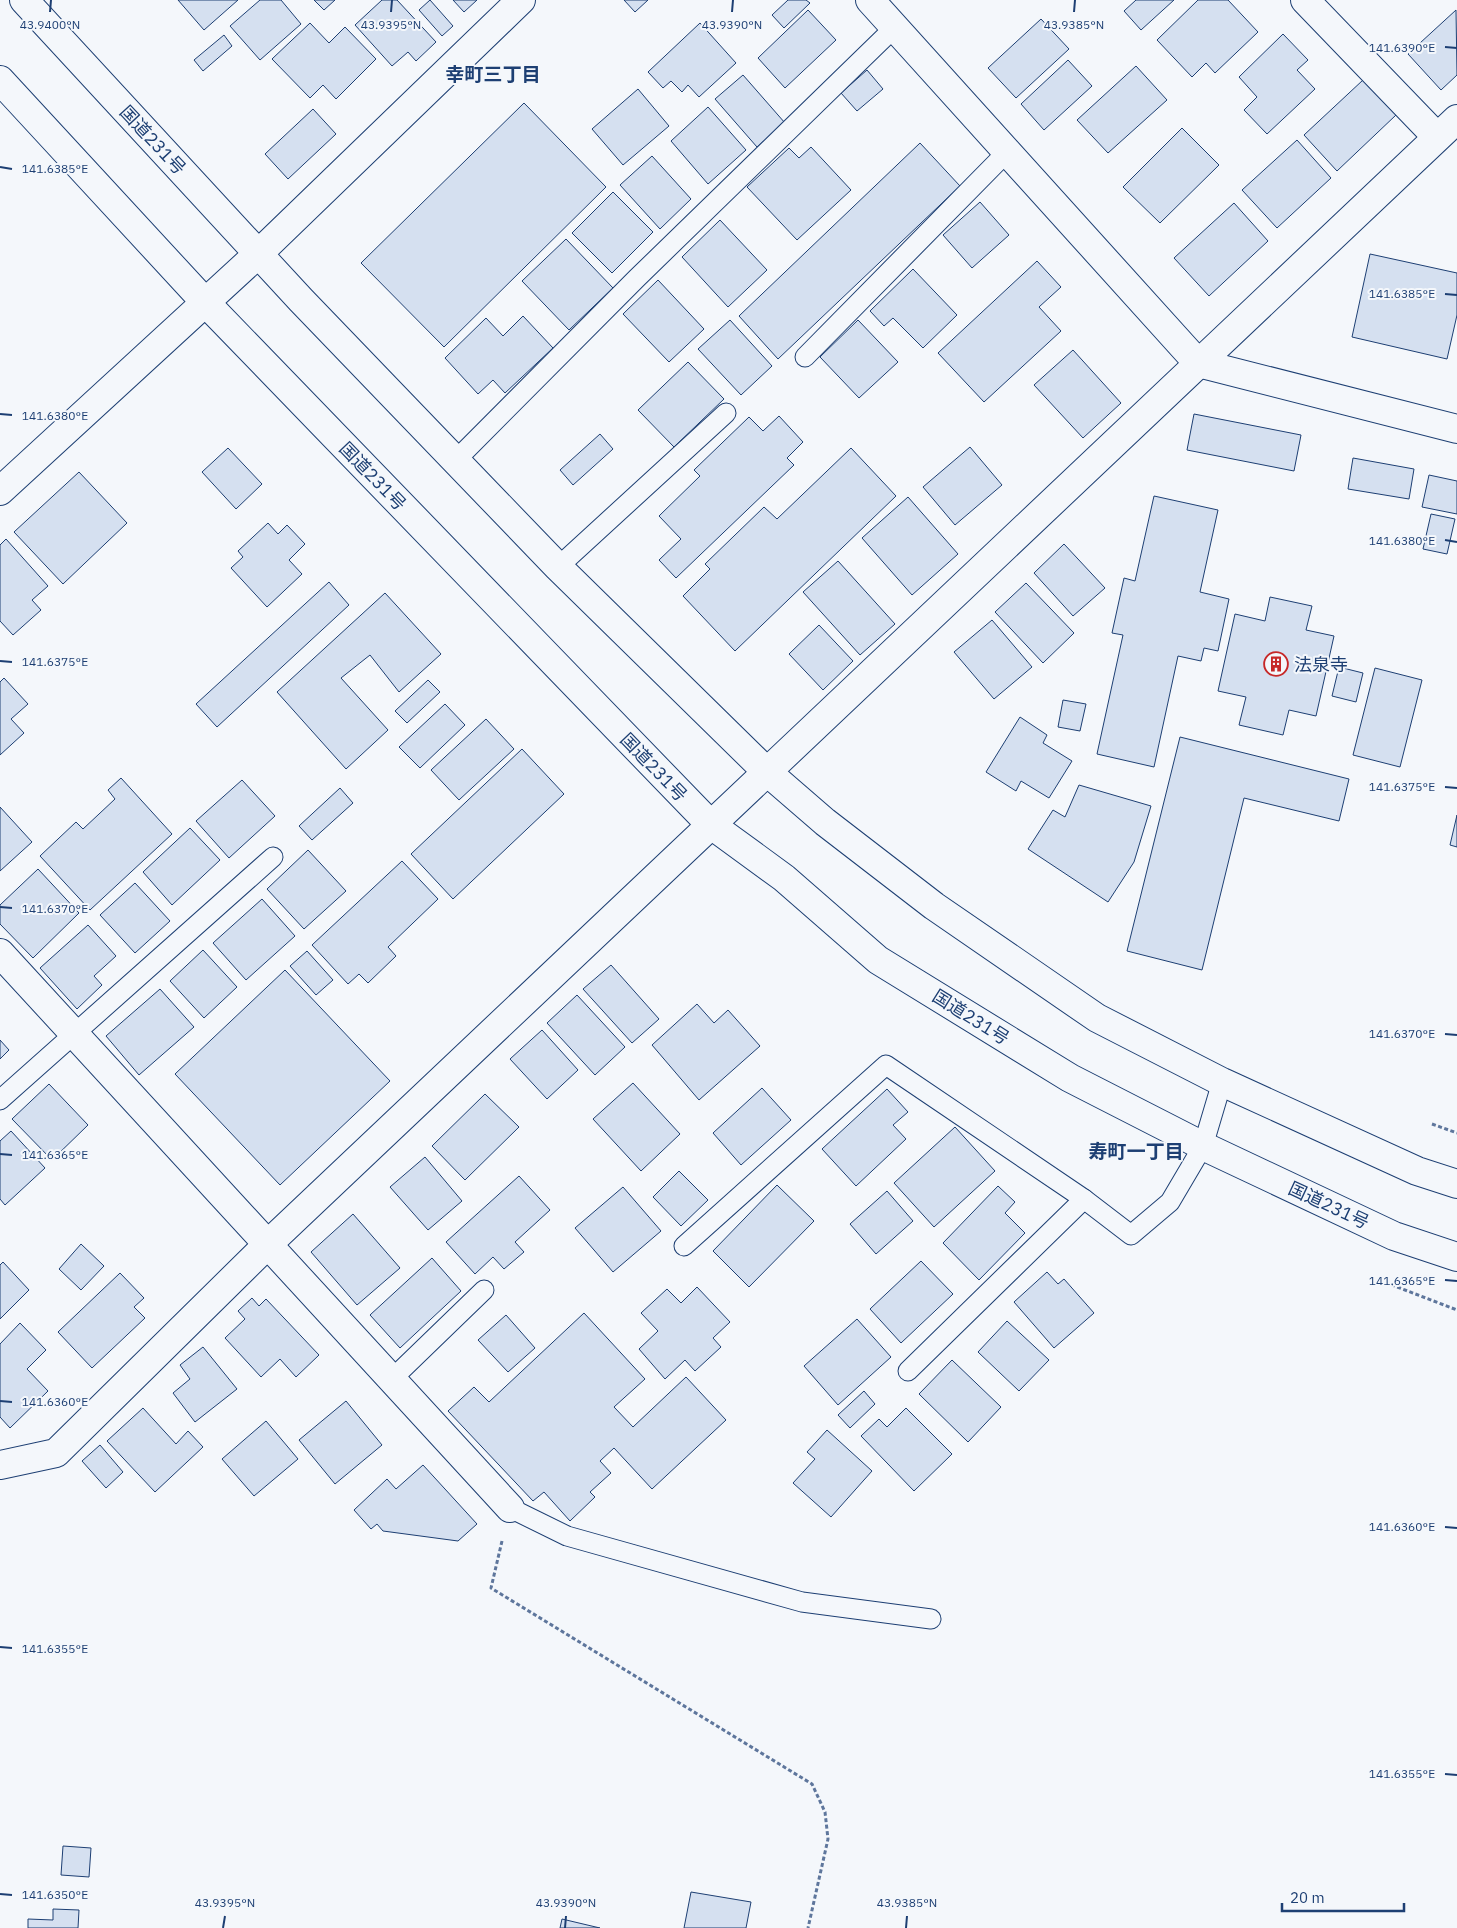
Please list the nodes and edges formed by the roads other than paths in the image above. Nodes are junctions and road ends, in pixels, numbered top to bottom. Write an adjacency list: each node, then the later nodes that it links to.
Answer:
1 (24, 0): 10 (main road, 国道231号)
2 (521, 0): 10 (main road)
3 (870, 0): 5 (main road)
4 (1305, 0): 8 (main road)
5 (895, 27): 9 (main road); 16 (lane)
6 (0, 80): 11 (main road, 国道231号)
7 (1457, 119): 8 (main road)
8 (1438, 137): 13 (main road)
9 (1007, 152): 12 (lane); 13 (main road)
10 (258, 254): 11 (main road); 16 (main road, 国道231号)
11 (205, 302): 17 (main road); 20 (main road, 国道231号)
12 (805, 357)
13 (1198, 364): 15 (main road); 19 (main road)
14 (726, 413): 18 (lane)
15 (1457, 429)
16 (456, 460): 18 (main road, 国道231号)
17 (0, 491)
18 (558, 567): 19 (main road, 国道231号)
19 (766, 771): 20 (main road); 24 (main road, 国道231号)
20 (710, 824): 26 (main road, 国道231号); 29 (main road)
21 (273, 857): 23 (lane)
22 (0, 953): 23 (main road)
23 (76, 1034): 25 (lane); 29 (main road)
24 (1222, 1082): 26 (lane); 27 (main road, 国道231号)
25 (0, 1100)
26 (1203, 1146): 28 (lane); 31 (main road, 国道231号)
27 (1457, 1184)
28 (1084, 1200): 30 (lane); 33 (lane)
29 (267, 1245): 34 (main road); 35 (main road)
30 (684, 1246)
31 (1457, 1257)
32 (484, 1290): 34 (lane)
33 (908, 1370)
34 (391, 1380): 36 (main road)
35 (0, 1465)
36 (510, 1508): 37 (lane)
37 (931, 1619)

